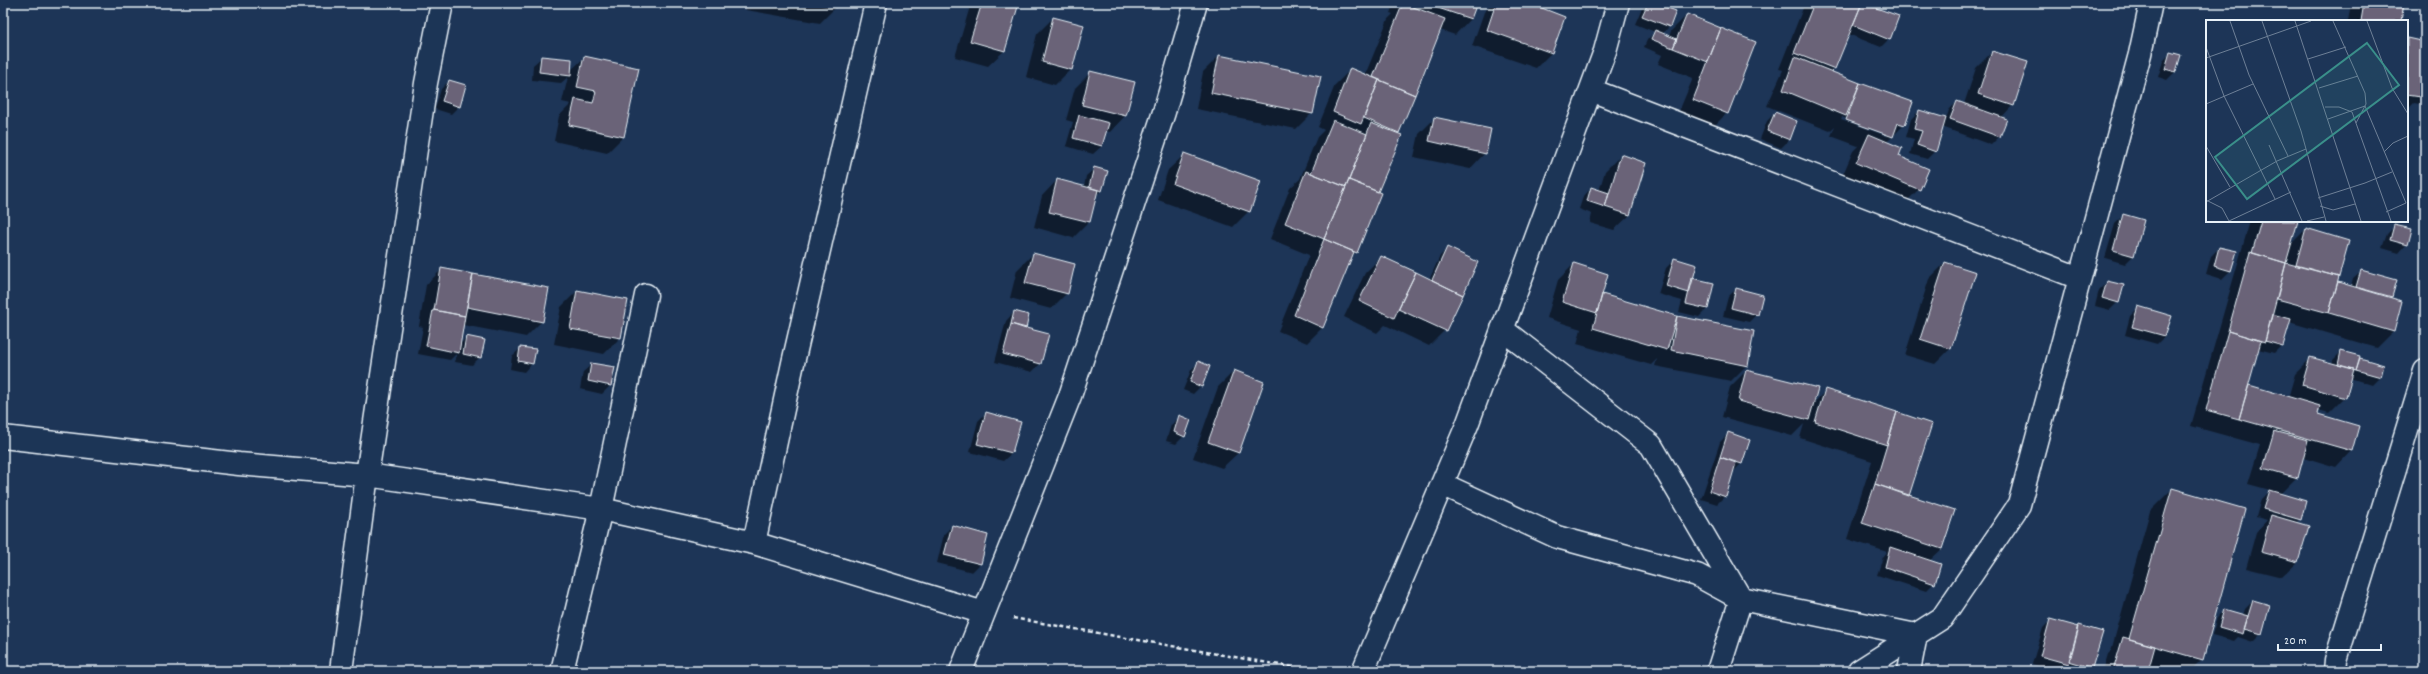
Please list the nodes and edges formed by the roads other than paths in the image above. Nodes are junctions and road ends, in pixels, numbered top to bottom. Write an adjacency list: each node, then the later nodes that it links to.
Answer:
1 (442, 3): 12 (street)
2 (876, 3): 15 (street)
3 (1196, 3): 17 (street)
4 (1618, 3): 6 (street)
5 (2151, 3): 7 (street)
6 (1591, 90): 7 (street); 9 (street)
7 (2080, 278): 18 (street)
8 (646, 296): 14 (street)
9 (1502, 329): 13 (street); 16 (street)
10 (2425, 371): 26 (street)
11 (3, 437): 12 (street)
12 (367, 475): 14 (street); 19 (street)
13 (1442, 484): 16 (street); 22 (street)
14 (601, 509): 15 (street); 20 (street)
15 (754, 544): 17 (street)
16 (1741, 599): 18 (street); 23 (street)
17 (984, 613): 21 (street)
18 (1916, 635): 24 (street); 25 (street)
19 (341, 671)
20 (562, 671)
21 (961, 671)
22 (1363, 671)
23 (1718, 671)
24 (1859, 671)
25 (1909, 671)
26 (2335, 671)

